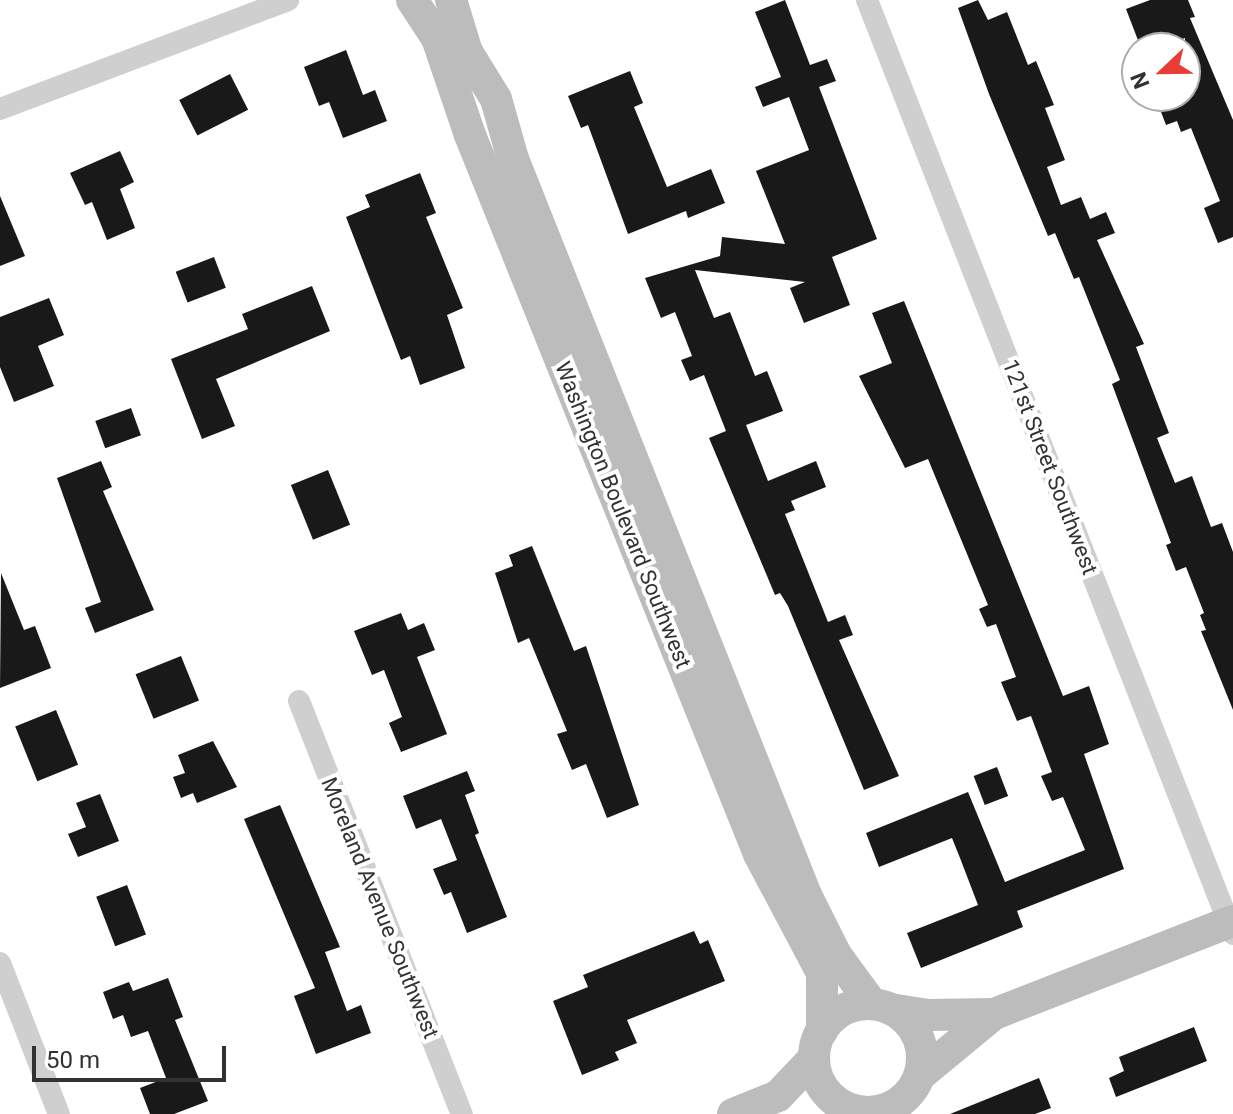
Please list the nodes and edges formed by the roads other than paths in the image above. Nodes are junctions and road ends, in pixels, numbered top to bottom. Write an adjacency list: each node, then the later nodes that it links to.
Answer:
1 (288, 0): 5 (street)
2 (412, 0): 11 (main road, Washington Boulevard Southwest)
3 (451, 0): 9 (main road, Washington Boulevard Southwest)
4 (867, 0): 7 (street, 121st Street Southwest)
5 (0, 109)
6 (299, 701): 16 (street, Moreland Avenue Southwest)
7 (1232, 926): 10 (main road)
8 (0, 963): 15 (street)
9 (881, 1007): 10 (main road); 11 (main road); 12 (main road)
10 (994, 1014): 12 (main road)
11 (818, 1044): 13 (main road); 14 (main road)
12 (910, 1095): 14 (main road)
13 (778, 1096): 14 (main road); 17 (main road)
14 (847, 1109)
15 (59, 1114)
16 (462, 1114)
17 (733, 1114)

